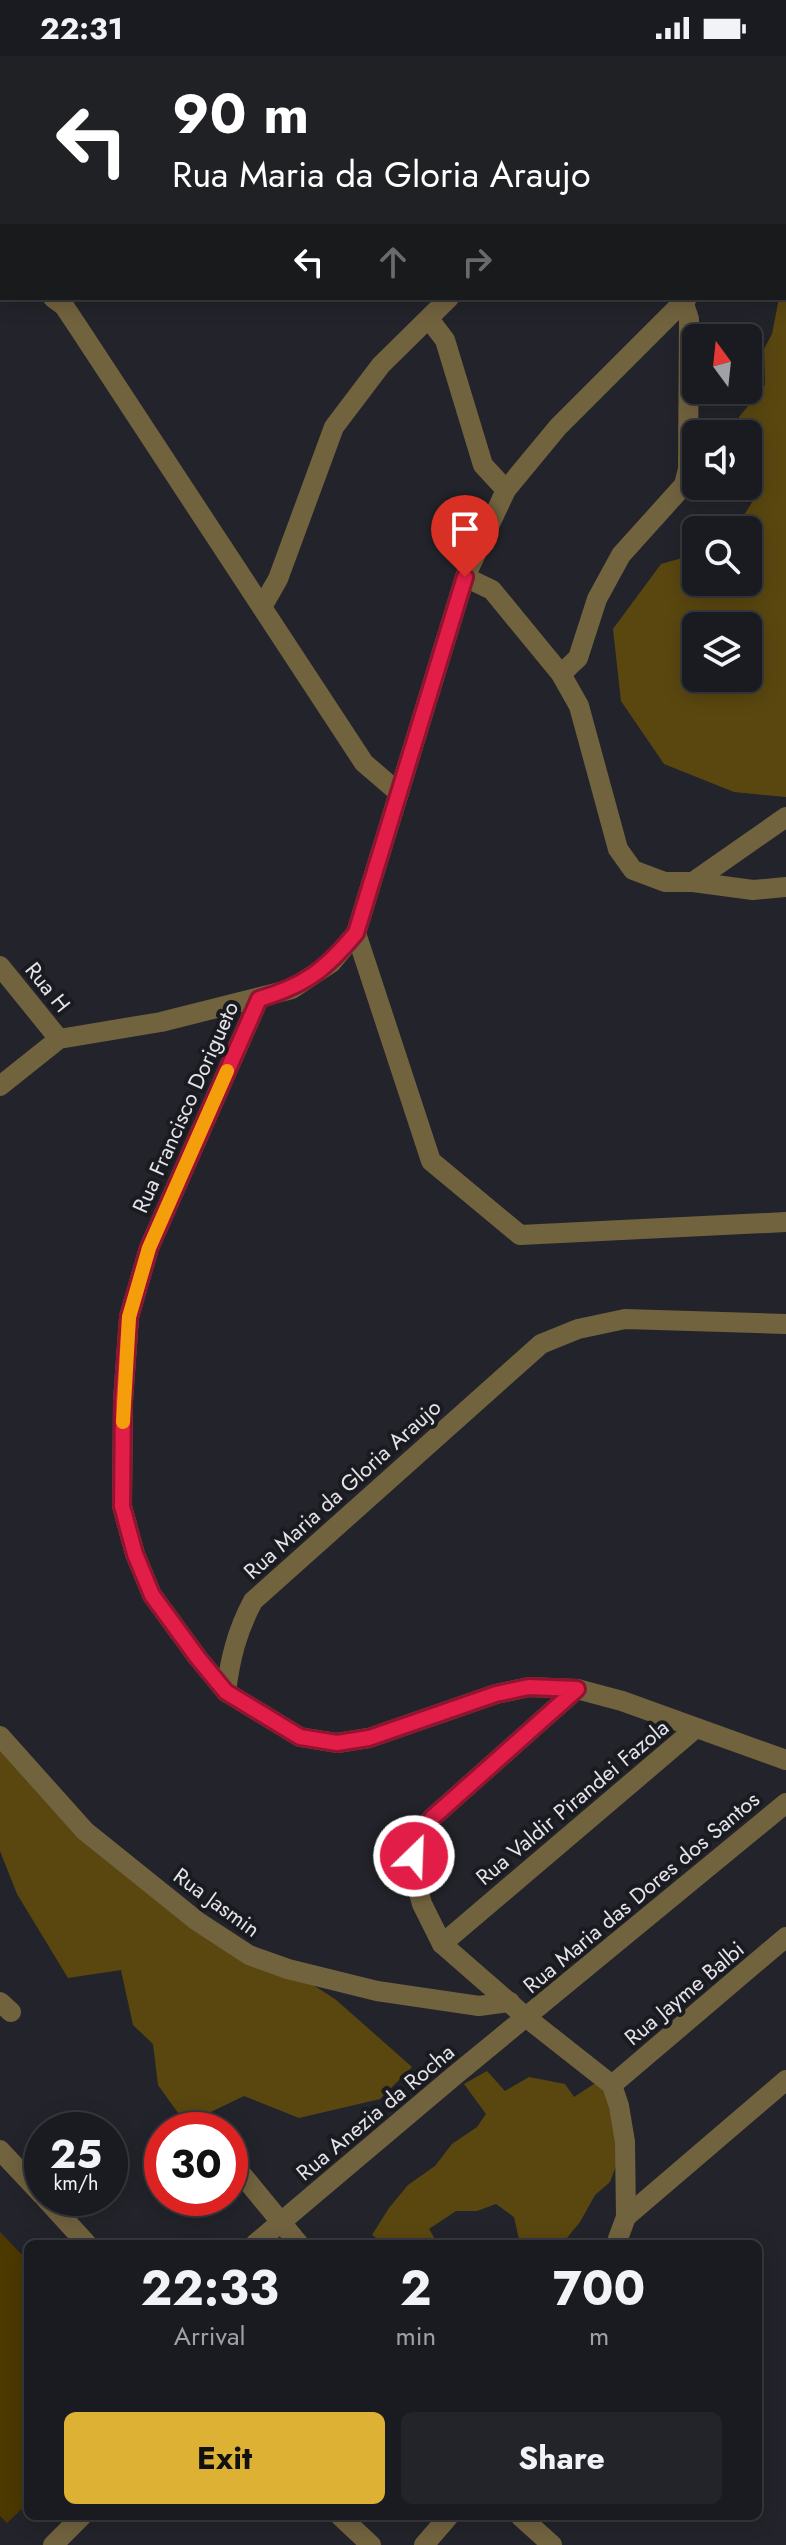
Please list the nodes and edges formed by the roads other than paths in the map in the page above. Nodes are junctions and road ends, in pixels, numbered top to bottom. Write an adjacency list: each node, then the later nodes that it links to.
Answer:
1 (56, 300): 7 (street)
2 (447, 300): 4 (street)
3 (685, 300): 5 (street, Rua Francisco Dorigueto); 8 (street)
4 (429, 319): 5 (street); 7 (street)
5 (506, 490): 6 (street, Rua Francisco Dorigueto)
6 (465, 577): 8 (street); 9 (street, Rua Francisco Dorigueto)
7 (262, 607): 9 (street)
8 (561, 674): 11 (street)
9 (399, 793): 13 (street, Rua Francisco Dorigueto)
10 (786, 817): 11 (street)
11 (693, 882): 12 (street)
12 (786, 887)
13 (356, 933): 15 (street, Rua Francisco Dorigueto); 18 (street)
14 (0, 966): 16 (street, Rua H)
15 (259, 999): 16 (street); 21 (street, Rua Francisco Dorigueto)
16 (59, 1039): 17 (street)
17 (0, 1086)
18 (786, 1222)
19 (786, 1324): 21 (street, Rua Maria da Gloria Araujo)
20 (577, 1689): 21 (street); 22 (street); 27 (street)
21 (226, 1692)
22 (696, 1728): 24 (street); 27 (street, Rua Valdir Pirandei Fazola)
23 (0, 1736): 28 (street, Rua Jasmin)
24 (786, 1760)
25 (786, 1803): 29 (street, Rua Maria das Dores dos Santos)
26 (786, 1937): 31 (street, Rua Jayme Balbi)
27 (442, 1944): 28 (street)
28 (510, 2002): 29 (street)
29 (527, 2018): 31 (street); 37 (street, Rua Anezia da Rocha)
30 (786, 2080): 36 (street)
31 (612, 2085): 36 (street)
32 (0, 2150): 33 (street)
33 (24, 2176)
34 (248, 2181): 37 (street)
35 (61, 2216): 38 (street)
36 (626, 2217): 41 (street)
37 (282, 2222): 39 (street, Rua Anezia da Rocha); 40 (street)
38 (83, 2240)
39 (260, 2240)
40 (296, 2240)
41 (617, 2240)
42 (78, 2520): 46 (street)
43 (344, 2520): 47 (street)
44 (446, 2520): 48 (street)
45 (524, 2520): 49 (street)
46 (53, 2545)
47 (371, 2545)
48 (424, 2545)
49 (552, 2545)

